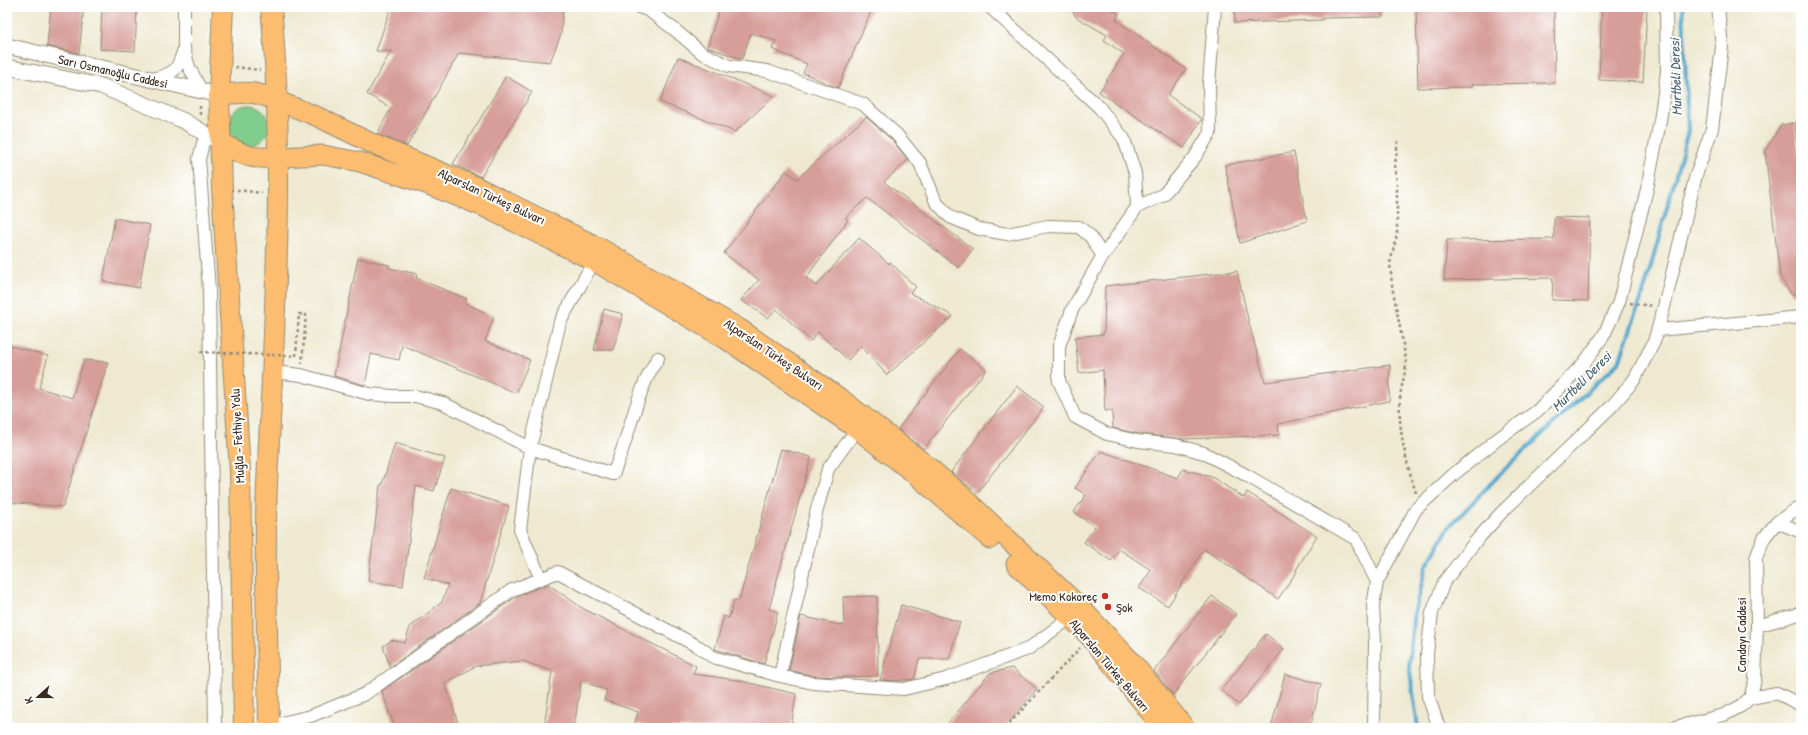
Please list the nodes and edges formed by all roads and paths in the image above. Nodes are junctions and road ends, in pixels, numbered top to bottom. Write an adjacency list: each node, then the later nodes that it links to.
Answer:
1 (184, 7): 10 (street)
2 (223, 7): 11 (highway, Muğla - Fethiye Yolu)
3 (271, 7): 13 (highway)
4 (639, 7): 23 (street)
5 (990, 7): 22 (street)
6 (1215, 7): 22 (street)
7 (1666, 7): 36 (street)
8 (1718, 7): 28 (street)
9 (7, 46): 14 (street, Sarı Osmanoğlu Caddesi)
10 (184, 49): 14 (street); 15 (street)
11 (221, 65): 13 (path); 15 (highway, Muğla - Fethiye Yolu)
12 (7, 66): 17 (street, Sarı Osmanoğlu Caddesi)
13 (276, 73): 16 (highway)
14 (150, 80): 15 (street, Sarı Osmanoğlu Caddesi)
15 (210, 93): 16 (highway); 17 (highway, Muğla - Fethiye Yolu); 17 (path)
16 (278, 101): 19 (highway); 53 (main road, Alparslan Türkeş Bulvarı)
17 (210, 136): 19 (highway); 20 (highway, Muğla - Fethiye Yolu); 49 (street)
18 (1398, 141): 36 (path)
19 (279, 157): 21 (highway); 24 (main road, Alparslan Türkeş Bulvarı)
20 (222, 189): 21 (path); 50 (highway, Muğla - Fethiye Yolu)
21 (278, 195): 31 (highway)
22 (1137, 207): 23 (street)
23 (1103, 256): 40 (street)
24 (594, 261): 33 (main road, Alparslan Türkeş Bulvarı); 34 (street)
25 (1627, 303): 26 (path)
26 (1651, 306)
27 (1801, 317): 28 (street)
28 (1658, 330): 55 (street)
29 (200, 352): 32 (path, bridge)
30 (658, 358): 34 (street)
31 (274, 372): 32 (street); 48 (highway)
32 (301, 375): 34 (street)
33 (857, 429): 42 (main road, Alparslan Türkeş Bulvarı); 45 (street)
34 (530, 448): 39 (street)
35 (1801, 506): 37 (street, Candayı Caddesi)
36 (1416, 510): 40 (street)
37 (1777, 522): 38 (street); 43 (street, Candayı Caddesi)
38 (1801, 532)
39 (540, 577): 45 (street); 48 (street)
40 (1377, 582): 54 (street)
41 (1801, 612): 43 (street)
42 (1071, 617): 44 (main road, Alparslan Türkeş Bulvarı); 45 (street)
43 (1757, 626): 46 (street, Candayı Caddesi)
44 (1090, 637): 51 (path); 52 (main road, Alparslan Türkeş Bulvarı)
45 (780, 676)
46 (1750, 698): 47 (street); 56 (street)
47 (1800, 704)
48 (269, 727)
49 (215, 728)
50 (244, 728)
51 (1005, 728)
52 (1163, 728)
53 (1185, 728)
54 (1374, 728)
55 (1439, 728)
56 (1672, 728)

